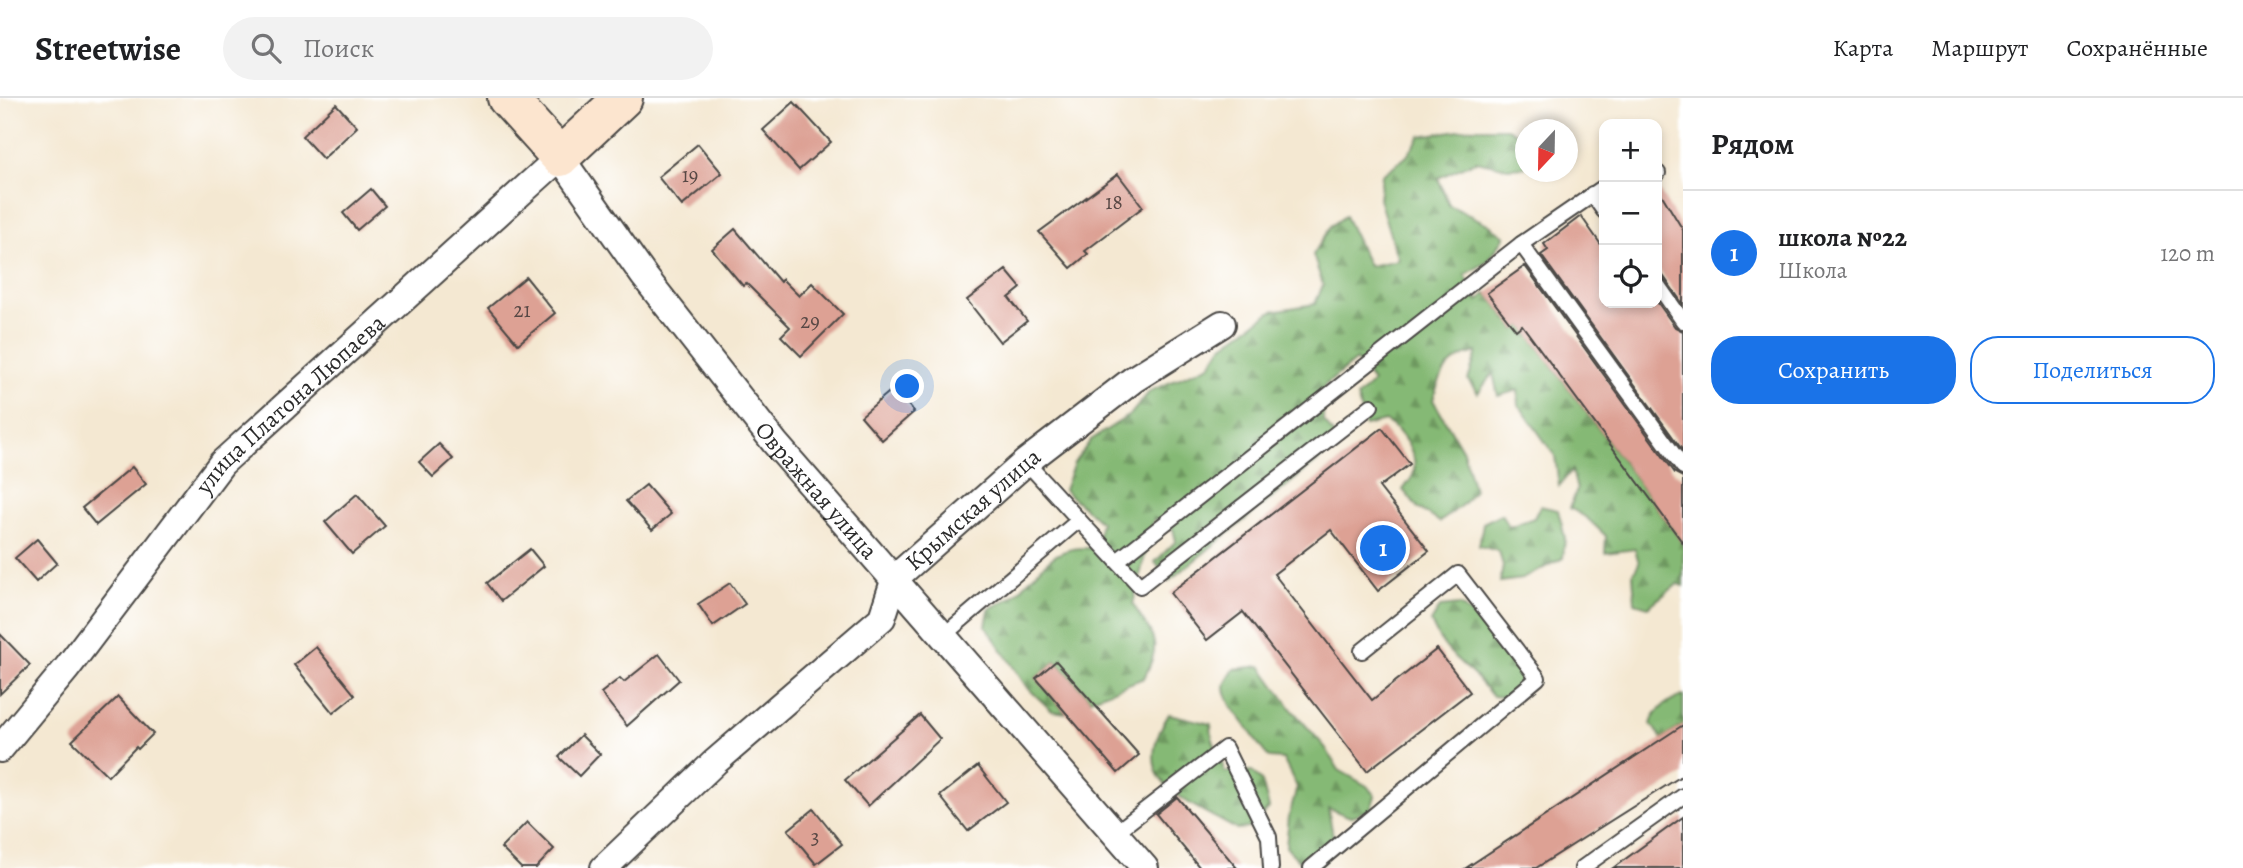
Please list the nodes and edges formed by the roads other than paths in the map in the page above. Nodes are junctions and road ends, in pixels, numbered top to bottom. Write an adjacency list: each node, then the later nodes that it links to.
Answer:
1 (506, 98): 3 (street, Овражная улица)
2 (623, 98): 3 (street, улица Платона Люпаева)
3 (559, 157): 14 (street, Овражная улица); 17 (street, улица Платона Люпаева)
4 (1598, 190): 5 (lane)
5 (1521, 244): 11 (lane); 13 (lane)
6 (1662, 291): 7 (lane)
7 (1683, 321)
8 (1222, 324): 10 (street, Крымская улица)
9 (1371, 406): 13 (lane)
10 (1026, 462): 12 (lane); 14 (street, Крымская улица)
11 (1683, 467)
12 (1079, 520): 13 (lane); 15 (lane)
13 (1116, 561)
14 (895, 578): 15 (street, Овражная улица); 20 (street, Крымская улица)
15 (944, 635): 19 (street, Овражная улица)
16 (1362, 651): 23 (lane)
17 (0, 749)
18 (1683, 796): 24 (lane)
19 (1115, 833): 21 (street, Овражная улица); 22 (lane)
20 (604, 868)
21 (1145, 868)
22 (1271, 868)
23 (1311, 868)
24 (1582, 868)

